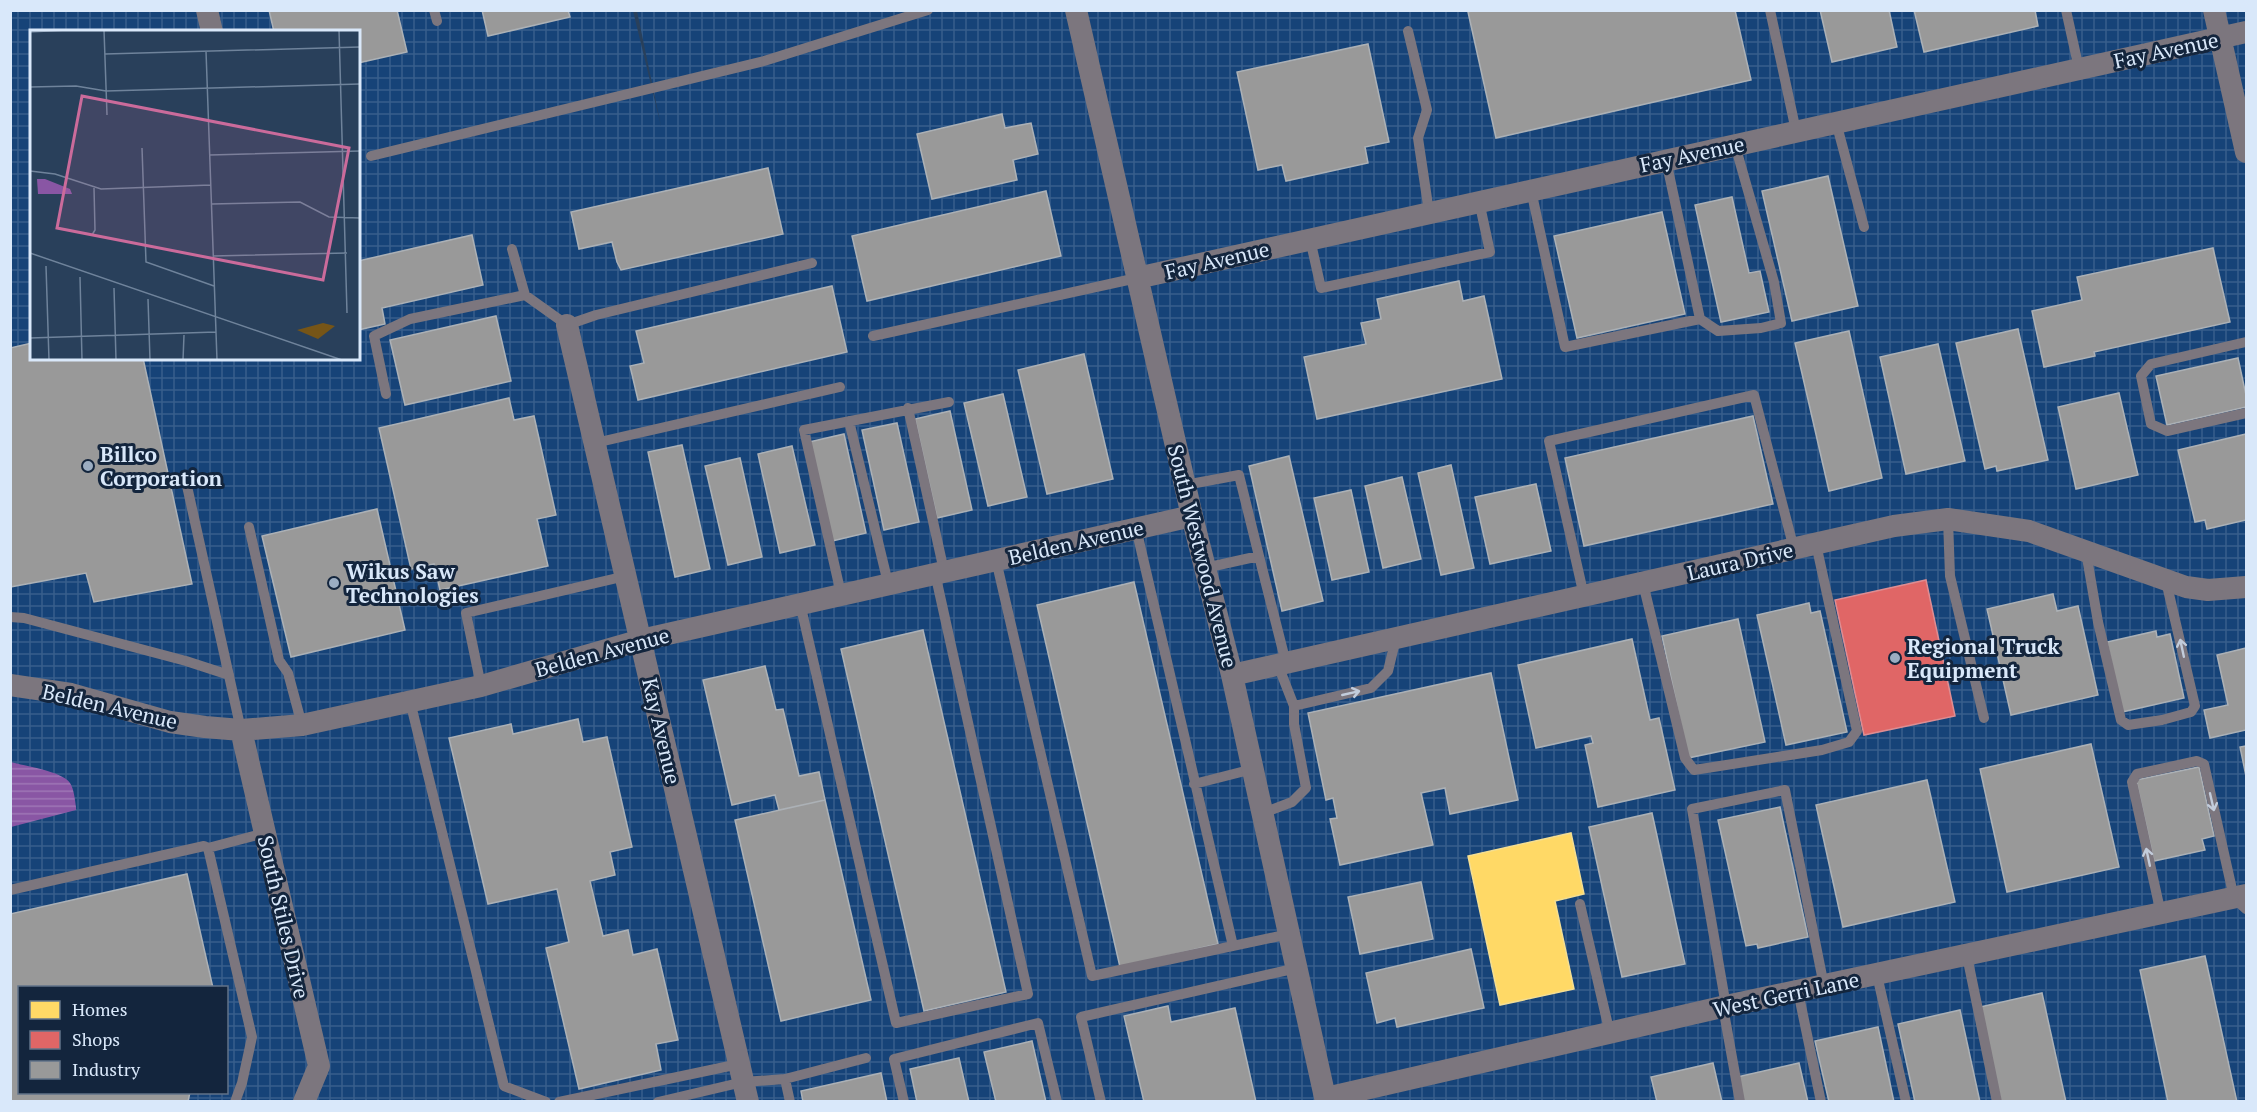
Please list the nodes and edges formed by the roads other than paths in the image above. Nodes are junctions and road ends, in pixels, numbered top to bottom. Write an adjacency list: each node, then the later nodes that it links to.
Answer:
1 (207, 10): 7 (street)
2 (928, 10): 16 (lane)
3 (1076, 10): 25 (street, South Westwood Avenue)
4 (1770, 10): 13 (lane)
5 (2066, 10): 11 (lane)
6 (2214, 10): 10 (street)
7 (212, 30)
8 (1408, 30): 20 (lane)
9 (2247, 32): 10 (street, Fay Avenue)
10 (2220, 38): 11 (street, Fay Avenue); 15 (street)
11 (2079, 69): 12 (street, Fay Avenue)
12 (1836, 122): 13 (street, Fay Avenue); 21 (lane)
13 (1796, 131): 14 (street, Fay Avenue)
14 (1735, 145): 17 (street, Fay Avenue); 27 (lane)
15 (2247, 152)
16 (371, 156)
17 (1666, 160): 18 (street, Fay Avenue); 27 (lane)
18 (1531, 189): 19 (street, Fay Avenue); 27 (lane)
19 (1479, 201): 20 (street, Fay Avenue); 22 (lane)
20 (1429, 212): 22 (street, Fay Avenue)
21 (1864, 227)
22 (1310, 239): 25 (street, Fay Avenue)
23 (512, 249): 26 (lane)
24 (812, 263): 28 (lane)
25 (1137, 278): 29 (lane); 38 (street, South Westwood Avenue)
26 (525, 295): 28 (lane); 32 (lane)
27 (1700, 319)
28 (567, 325): 37 (street, Kay Avenue)
29 (873, 336)
30 (2247, 342): 35 (lane)
31 (840, 387): 37 (lane)
32 (386, 394)
33 (949, 402): 34 (lane)
34 (908, 408): 36 (lane); 50 (lane)
35 (2247, 413)
36 (849, 421): 53 (lane); 56 (lane)
37 (595, 444): 51 (street, Kay Avenue)
38 (1185, 485): 40 (street, South Westwood Avenue); 47 (lane)
39 (187, 486): 63 (lane)
40 (1192, 516): 43 (street, Belden Avenue); 49 (street, South Westwood Avenue)
41 (1948, 519): 44 (street, Laura Drive); 46 (street, Laura Drive); 69 (lane)
42 (249, 527): 70 (lane)
43 (1136, 528): 48 (street, Belden Avenue); 73 (lane)
44 (1816, 544): 45 (street, Laura Drive); 54 (lane)
45 (1794, 549): 54 (street, Laura Drive); 57 (lane)
46 (2086, 552): 52 (street, Laura Drive); 52 (lane, one-way to 52)
47 (1259, 556): 49 (lane); 62 (lane)
48 (996, 560): 50 (street, Belden Avenue); 82 (lane)
49 (1205, 568): 64 (street, South Westwood Avenue)
50 (940, 572): 53 (street, Belden Avenue); 58 (lane)
51 (626, 576): 61 (street, Kay Avenue); 66 (lane)
52 (2166, 580): 55 (street, Laura Drive)
53 (888, 583): 56 (street, Belden Avenue)
54 (1642, 583): 57 (street, Laura Drive)
55 (2247, 587)
56 (841, 594): 58 (street, Belden Avenue)
57 (1584, 596): 60 (street, Laura Drive)
58 (800, 603): 61 (street, Belden Avenue)
59 (10, 617): 63 (lane)
60 (1396, 638): 62 (street, Laura Drive); 68 (lane, one-way to 60)
61 (641, 640): 66 (street, Belden Avenue); 92 (street, Kay Avenue)
62 (1282, 664): 64 (street, Laura Drive); 68 (lane)
63 (229, 675): 71 (lane)
64 (1232, 675): 72 (street, South Westwood Avenue)
65 (10, 685): 71 (street, Belden Avenue)
66 (481, 686): 67 (street, Belden Avenue)
67 (410, 701): 70 (street, Belden Avenue); 96 (lane)
68 (1294, 706): 74 (lane)
69 (1984, 718)
70 (302, 725): 71 (street, Belden Avenue)
71 (241, 730): 75 (street, South Stiles Drive)
72 (1253, 769): 73 (lane); 74 (street, South Westwood Avenue)
73 (1194, 784): 82 (lane)
74 (1263, 813): 81 (street, South Westwood Avenue)
75 (265, 833): 76 (lane); 95 (street, South Stiles Drive)
76 (208, 848): 77 (lane); 94 (lane)
77 (10, 890)
78 (2243, 901): 80 (street, West Gerri Lane); 80 (lane, one-way to 78)
79 (1580, 904): 89 (lane)
80 (2161, 914): 83 (street, West Gerri Lane)
81 (1289, 934): 82 (lane); 84 (street, South Westwood Avenue)
82 (1233, 946)
83 (1967, 956): 85 (street, West Gerri Lane); 106 (lane)
84 (1297, 968): 93 (street, South Westwood Avenue); 102 (lane)
85 (1877, 975): 86 (street, West Gerri Lane); 105 (lane)
86 (1824, 986): 87 (street, West Gerri Lane); 88 (lane)
87 (1798, 991): 88 (street, West Gerri Lane); 104 (lane)
88 (1725, 1007): 89 (street, West Gerri Lane); 103 (lane)
89 (1610, 1034): 93 (street, West Gerri Lane)
90 (866, 1058): 91 (lane)
91 (785, 1079): 92 (lane); 99 (lane)
92 (744, 1082): 97 (lane); 98 (lane)
93 (1326, 1100)
94 (235, 1101)
95 (303, 1101)
96 (546, 1101)
97 (559, 1101)
98 (658, 1101)
99 (790, 1101)
100 (904, 1101): 101 (lane)
101 (1057, 1101)
102 (1101, 1101)
103 (1740, 1101)
104 (1821, 1101)
105 (1906, 1101)
106 (1997, 1101)

